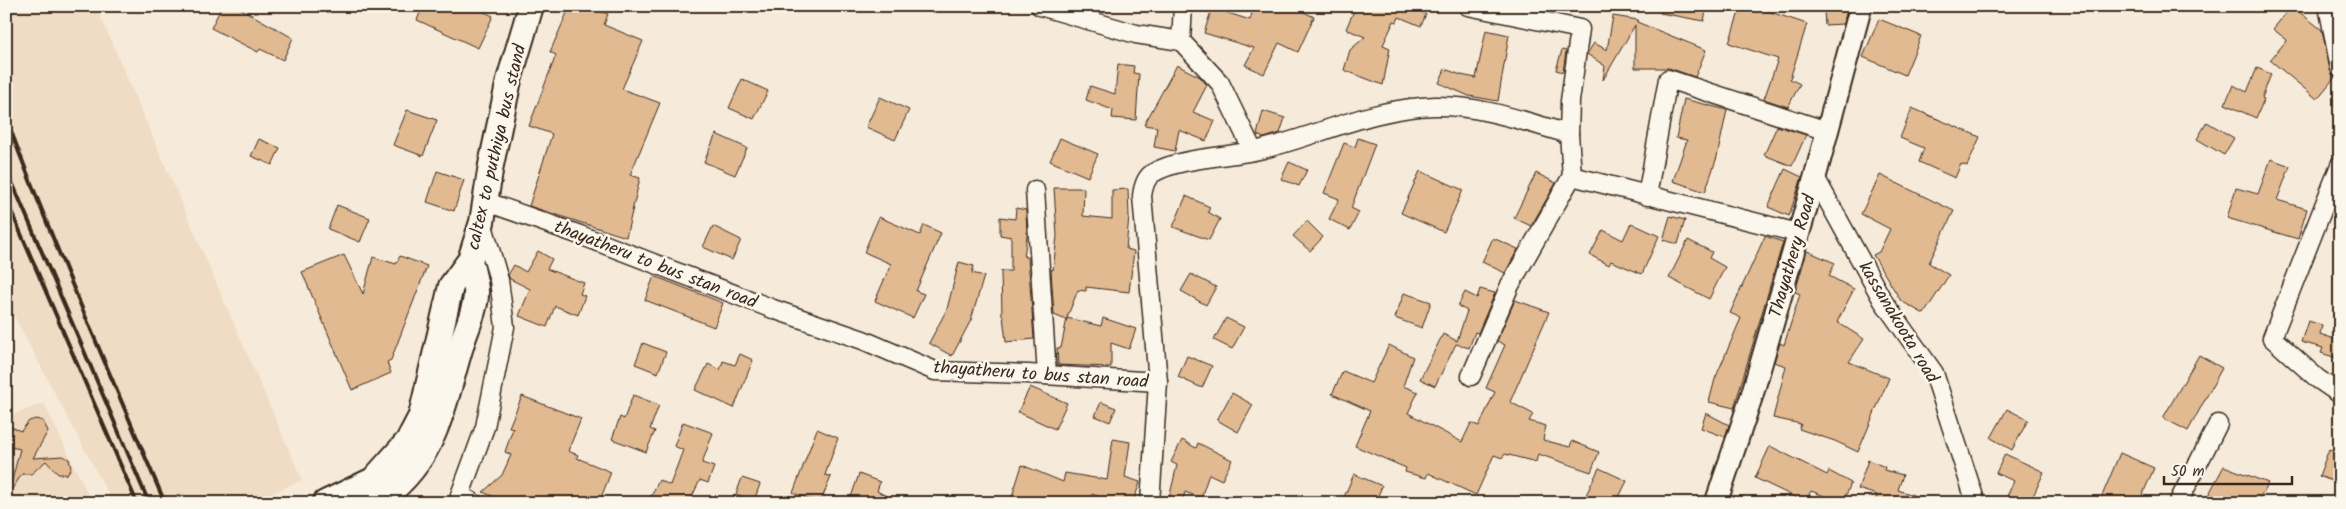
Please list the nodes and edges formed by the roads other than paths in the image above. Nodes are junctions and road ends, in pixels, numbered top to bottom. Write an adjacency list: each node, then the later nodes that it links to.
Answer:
1 (531, 6): 17 (main road, caltex to puthiya bus stand)
2 (1040, 6): 7 (street)
3 (1183, 6): 7 (street)
4 (1468, 6): 10 (street)
5 (1861, 6): 9 (street, Thayathery Road)
6 (2331, 6): 8 (street)
7 (1181, 41): 11 (street)
8 (2340, 68)
9 (1827, 131): 14 (street, Thayathery Road); 16 (street)
10 (1568, 134): 11 (street, thayatheru to bus stan road); 13 (street)
11 (1252, 151): 22 (street, thayatheru to bus stan road)
12 (2340, 165): 23 (street)
13 (1572, 176): 16 (street); 21 (street)
14 (1815, 177): 18 (street, Thayathery Road); 30 (street, kassanakoota road)
15 (1035, 190): 20 (street)
16 (1647, 196): 18 (street)
17 (485, 212): 19 (main road, caltex to puthiya bus stand); 20 (street, thayatheru to bus stan road); 27 (street)
18 (1798, 233): 29 (street, Thayathery Road)
19 (470, 260): 25 (main road, caltex to puthiya bus stand); 26 (main road)
20 (1047, 375): 22 (street, thayatheru to bus stan road)
21 (1471, 376)
22 (1158, 382): 28 (street)
23 (2340, 394)
24 (2218, 424): 31 (street)
25 (325, 503)
26 (375, 503)
27 (474, 503)
28 (1150, 503)
29 (1716, 503)
30 (1976, 503)
31 (2178, 503)

